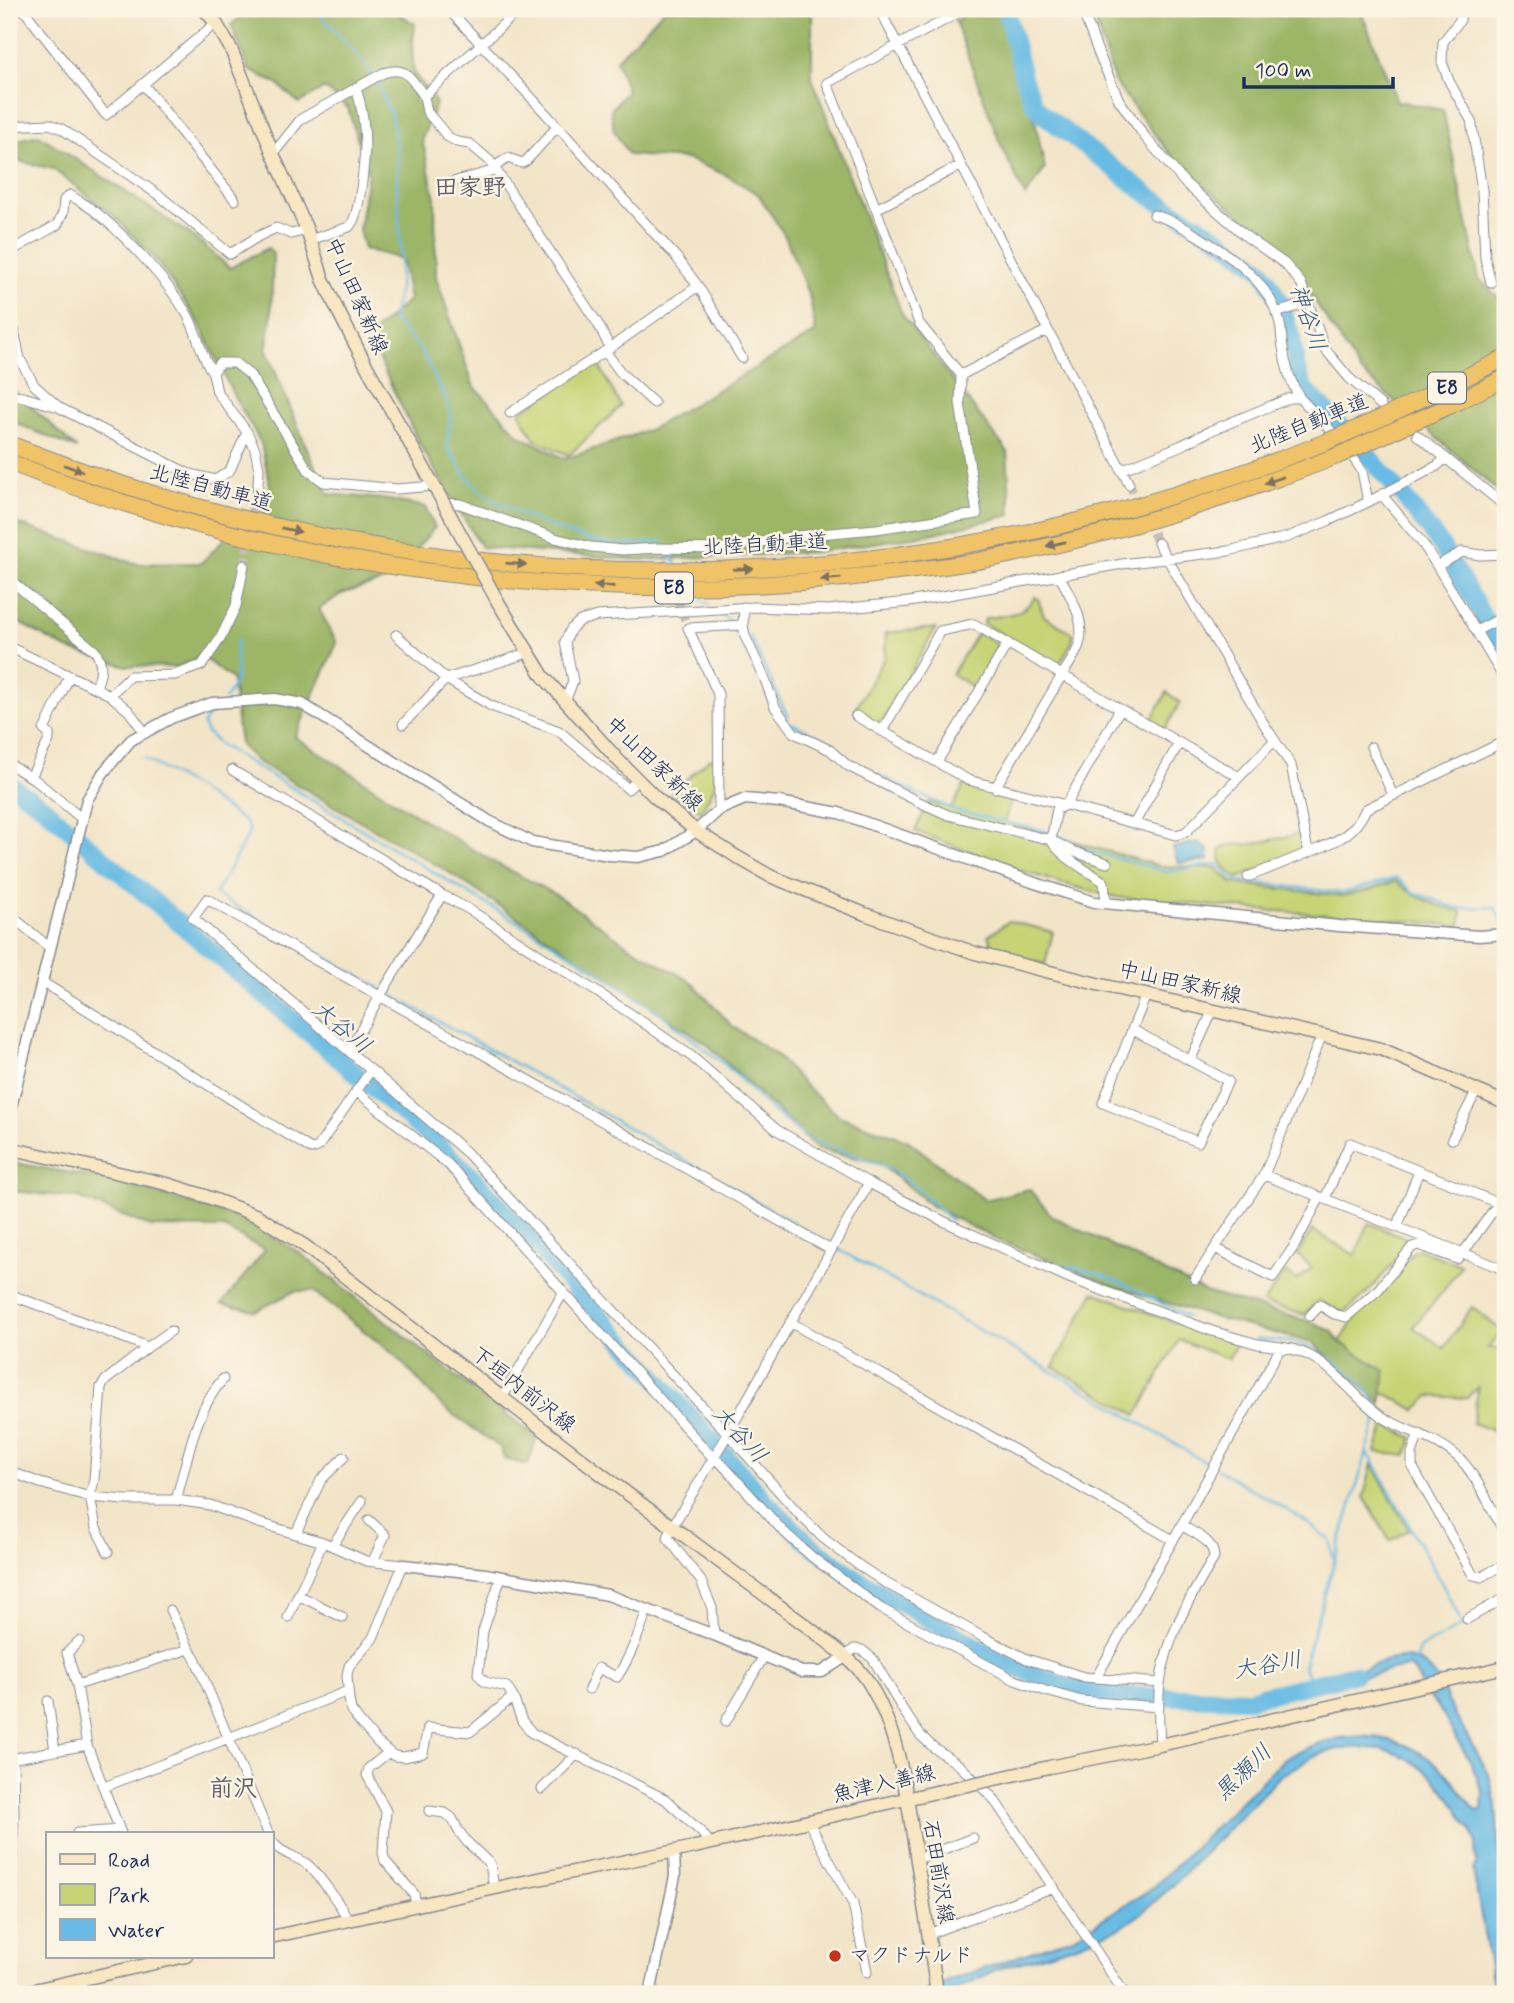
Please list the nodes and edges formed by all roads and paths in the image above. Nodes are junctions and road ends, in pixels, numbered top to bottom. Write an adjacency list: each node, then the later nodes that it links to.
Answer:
1 (23, 9): 12 (street)
2 (204, 9): 9 (main road, 中山田家新線)
3 (448, 9): 10 (street)
4 (520, 9): 10 (street)
5 (879, 9): 11 (street)
6 (962, 9): 11 (street)
7 (1082, 9): 28 (street)
8 (1461, 9): 26 (street)
9 (216, 23): 12 (street); 17 (main road, 中山田家新線)
10 (481, 46): 14 (street); 16 (street)
11 (898, 46): 18 (street); 22 (street)
12 (143, 84): 21 (street)
13 (356, 88): 14 (street); 17 (street); 24 (street)
14 (424, 96): 19 (street)
15 (9, 125): 24 (street)
16 (557, 127): 19 (street); 27 (street)
17 (273, 154): 24 (main road, 中山田家新線)
18 (961, 165): 22 (street); 31 (street)
19 (495, 169): 20 (street); 32 (street)
20 (449, 183)
21 (235, 200)
22 (876, 209): 36 (street)
23 (1154, 215): 29 (street)
24 (308, 235): 51 (main road, 中山田家新線)
25 (9, 252): 35 (street)
26 (1491, 283)
27 (698, 286): 32 (street); 33 (street)
28 (1308, 303): 29 (street); 42 (street)
29 (1276, 313): 39 (street)
30 (9, 323): 41 (street)
31 (1048, 330): 36 (street); 49 (street)
32 (608, 349): 40 (street); 43 (street)
33 (742, 358)
34 (1505, 358): 42 (highway, 北陸自動車道 / E8)
35 (213, 373): 45 (street); 51 (street)
36 (961, 375): 55 (street)
37 (1505, 378): 44 (highway, 北陸自動車道 / E8)
38 (9, 393): 41 (street)
39 (1300, 398): 49 (street); 54 (street)
40 (654, 403)
41 (60, 408): 45 (street)
42 (1385, 410): 46 (highway, 北陸自動車道 / E8, one-way to 42, bridge)
43 (510, 413)
44 (1410, 431): 47 (street); 48 (highway, 北陸自動車道 / E8, one-way to 48, bridge)
45 (247, 432): 53 (street)
46 (9, 444)
47 (1446, 458): 52 (street); 56 (street)
48 (9, 462)
49 (1121, 470): 50 (street)
50 (1129, 484)
51 (434, 486): 55 (main road, 中山田家新線, bridge)
52 (1384, 494): 54 (street); 61 (street)
53 (257, 499)
54 (1368, 502): 59 (street)
55 (444, 503): 71 (main road, 中山田家新線, bridge)
56 (1505, 506)
57 (1158, 543): 59 (street)
58 (1505, 554): 61 (street)
59 (1165, 558): 62 (street); 84 (street)
60 (244, 565): 77 (street)
61 (1438, 565): 67 (street)
62 (1059, 575): 64 (street); 72 (street)
63 (9, 579): 76 (street)
64 (744, 607): 66 (street); 78 (street)
65 (1505, 615): 67 (street)
66 (743, 625): 97 (street); 101 (street)
67 (1476, 631): 75 (street)
68 (397, 635): 74 (street)
69 (1007, 643): 72 (street); 82 (street); 88 (street)
70 (9, 647): 73 (street)
71 (528, 653): 74 (street); 78 (main road, 中山田家新線)
72 (1062, 675): 79 (street); 94 (street)
73 (69, 677): 76 (street); 91 (street)
74 (446, 679): 81 (street); 93 (street)
75 (1505, 680)
76 (96, 688): 77 (street)
77 (110, 695): 83 (street)
78 (565, 702): 93 (main road, 中山田家新線)
79 (1120, 709): 86 (street); 96 (street)
80 (856, 716): 82 (street)
81 (403, 724)
82 (881, 731): 88 (street)
83 (145, 733): 98 (street); 100 (street)
84 (1274, 741): 92 (street); 102 (street)
85 (1505, 741): 95 (street)
86 (1179, 743): 92 (street); 99 (street)
87 (1371, 747): 95 (street)
88 (937, 762): 94 (street)
89 (9, 764): 91 (street)
90 (232, 770): 105 (street)
91 (31, 777): 98 (street)
92 (1239, 777): 99 (street)
93 (638, 780): 100 (main road, 中山田家新線)
94 (995, 788): 96 (street)
95 (1393, 795): 102 (street)
96 (1066, 805): 99 (street); 101 (street)
97 (719, 810): 100 (street); 106 (street)
98 (82, 819): 109 (street)
99 (1133, 824)
100 (696, 831): 111 (main road, 中山田家新線)
101 (1051, 840): 103 (street); 106 (street)
102 (1310, 852): 104 (street)
103 (1107, 863)
104 (1248, 877)
105 (442, 895): 112 (street); 129 (street)
106 (1106, 903): 108 (street)
107 (9, 914): 109 (street)
108 (1505, 934)
109 (50, 948): 110 (street)
110 (42, 982): 119 (street); 122 (street)
111 (1146, 995): 113 (main road, 中山田家新線); 114 (street)
112 (380, 996): 116 (street); 116 (street); 135 (street)
113 (1213, 1010): 115 (main road, 中山田家新線); 117 (street)
114 (1133, 1030): 117 (street); 117 (street)
115 (1322, 1035): 121 (main road, 中山田家新線); 128 (street)
116 (349, 1051): 120 (street)
117 (1190, 1061)
118 (9, 1062): 119 (street)
119 (21, 1067): 124 (street)
120 (371, 1070): 122 (street); 149 (street)
121 (1477, 1090): 123 (main road, 中山田家新線); 125 (street)
122 (356, 1091): 139 (street)
123 (1505, 1103)
124 (9, 1115)
125 (1452, 1139)
126 (9, 1148): 147 (main road, 下垣内前沢線)
127 (1419, 1171): 131 (street); 132 (street); 133 (street)
128 (1264, 1175): 131 (street); 134 (street)
129 (869, 1183): 135 (street); 145 (street)
130 (1505, 1194): 132 (street)
131 (1323, 1198): 133 (street); 134 (street)
132 (1498, 1203): 136 (street)
133 (1397, 1227): 136 (street)
134 (1215, 1248): 138 (street)
135 (831, 1250): 142 (street)
136 (1463, 1253): 137 (street); 141 (street)
137 (1505, 1270)
138 (1195, 1279)
139 (563, 1293): 147 (street); 150 (street)
140 (9, 1294): 144 (street)
141 (1310, 1316)
142 (790, 1322): 149 (street); 162 (street)
143 (171, 1331): 144 (street)
144 (148, 1347): 153 (street)
145 (1282, 1348): 148 (street); 158 (street)
146 (223, 1379): 154 (street)
147 (502, 1398): 159 (main road, 下垣内前沢線)
148 (1419, 1433): 157 (street); 166 (street)
149 (726, 1436): 150 (street); 182 (street)
150 (715, 1455): 159 (street); 189 (street)
151 (345, 1457): 160 (street)
152 (9, 1471): 153 (street)
153 (90, 1497): 154 (street); 164 (street)
154 (176, 1500): 160 (street)
155 (362, 1501): 163 (street)
156 (369, 1520): 165 (street)
157 (1503, 1523): 161 (street)
158 (1181, 1525): 162 (street); 183 (street)
159 (672, 1527): 176 (street); 180 (main road, 下垣内前沢線)
160 (296, 1533): 163 (street)
161 (1505, 1534)
162 (1173, 1540): 182 (street)
163 (327, 1544): 165 (street); 169 (street)
164 (107, 1552)
165 (373, 1561): 167 (street)
166 (1505, 1564)
167 (403, 1565): 168 (street); 186 (street)
168 (501, 1577): 172 (street); 187 (street)
169 (298, 1595): 173 (street); 174 (street)
170 (1505, 1598): 175 (street)
171 (170, 1609): 178 (street)
172 (647, 1610): 176 (street); 185 (street)
173 (288, 1617)
174 (342, 1617)
175 (1467, 1619)
176 (714, 1635): 179 (street)
177 (79, 1642): 184 (street)
178 (189, 1649): 184 (street); 191 (street)
179 (764, 1656): 180 (street); 190 (street)
180 (845, 1657): 200 (main road, 下垣内前沢線); 211 (street)
181 (1505, 1667): 193 (main road, 魚津入善線)
182 (1096, 1678): 183 (street)
183 (1160, 1683): 189 (street)
184 (76, 1685): 192 (street)
185 (589, 1689)
186 (348, 1691): 191 (street); 195 (street)
187 (513, 1697): 195 (street); 196 (street)
188 (48, 1700): 194 (street)
189 (1158, 1707): 193 (street)
190 (726, 1721)
191 (230, 1739): 198 (street); 204 (street)
192 (88, 1745): 194 (street); 198 (street)
193 (1160, 1745): 200 (main road, 魚津入善線, bridge)
194 (55, 1751): 197 (street)
195 (389, 1752): 213 (street)
196 (577, 1754): 199 (street); 206 (street)
197 (11, 1759): 210 (street)
198 (104, 1787): 203 (street)
199 (542, 1789)
200 (906, 1798): 202 (main road, 魚津入善線); 209 (main road, 石田前沢線)
201 (429, 1811): 212 (street)
202 (808, 1821): 206 (main road, 魚津入善線); 218 (street)
203 (121, 1832)
204 (268, 1832)
205 (973, 1838): 209 (street)
206 (710, 1843): 208 (main road, 魚津入善線)
207 (273, 1844): 214 (street)
208 (674, 1851): 212 (main road, 魚津入善線); 222 (street)
209 (916, 1859): 215 (main road, 石田前沢線)
210 (9, 1869)
211 (1054, 1887): 215 (street); 224 (street)
212 (494, 1888): 213 (main road, 魚津入善線)
213 (416, 1906): 214 (main road, 魚津入善線)
214 (349, 1921): 216 (main road, 魚津入善線)
215 (928, 1934): 223 (main road, 石田前沢線)
216 (273, 1937)
217 (157, 1959): 219 (main road)
218 (867, 1972)
219 (80, 1979): 220 (main road); 221 (street)
220 (16, 1994)
221 (83, 1994)
222 (650, 1994)
223 (937, 1994)
224 (1125, 1994)

